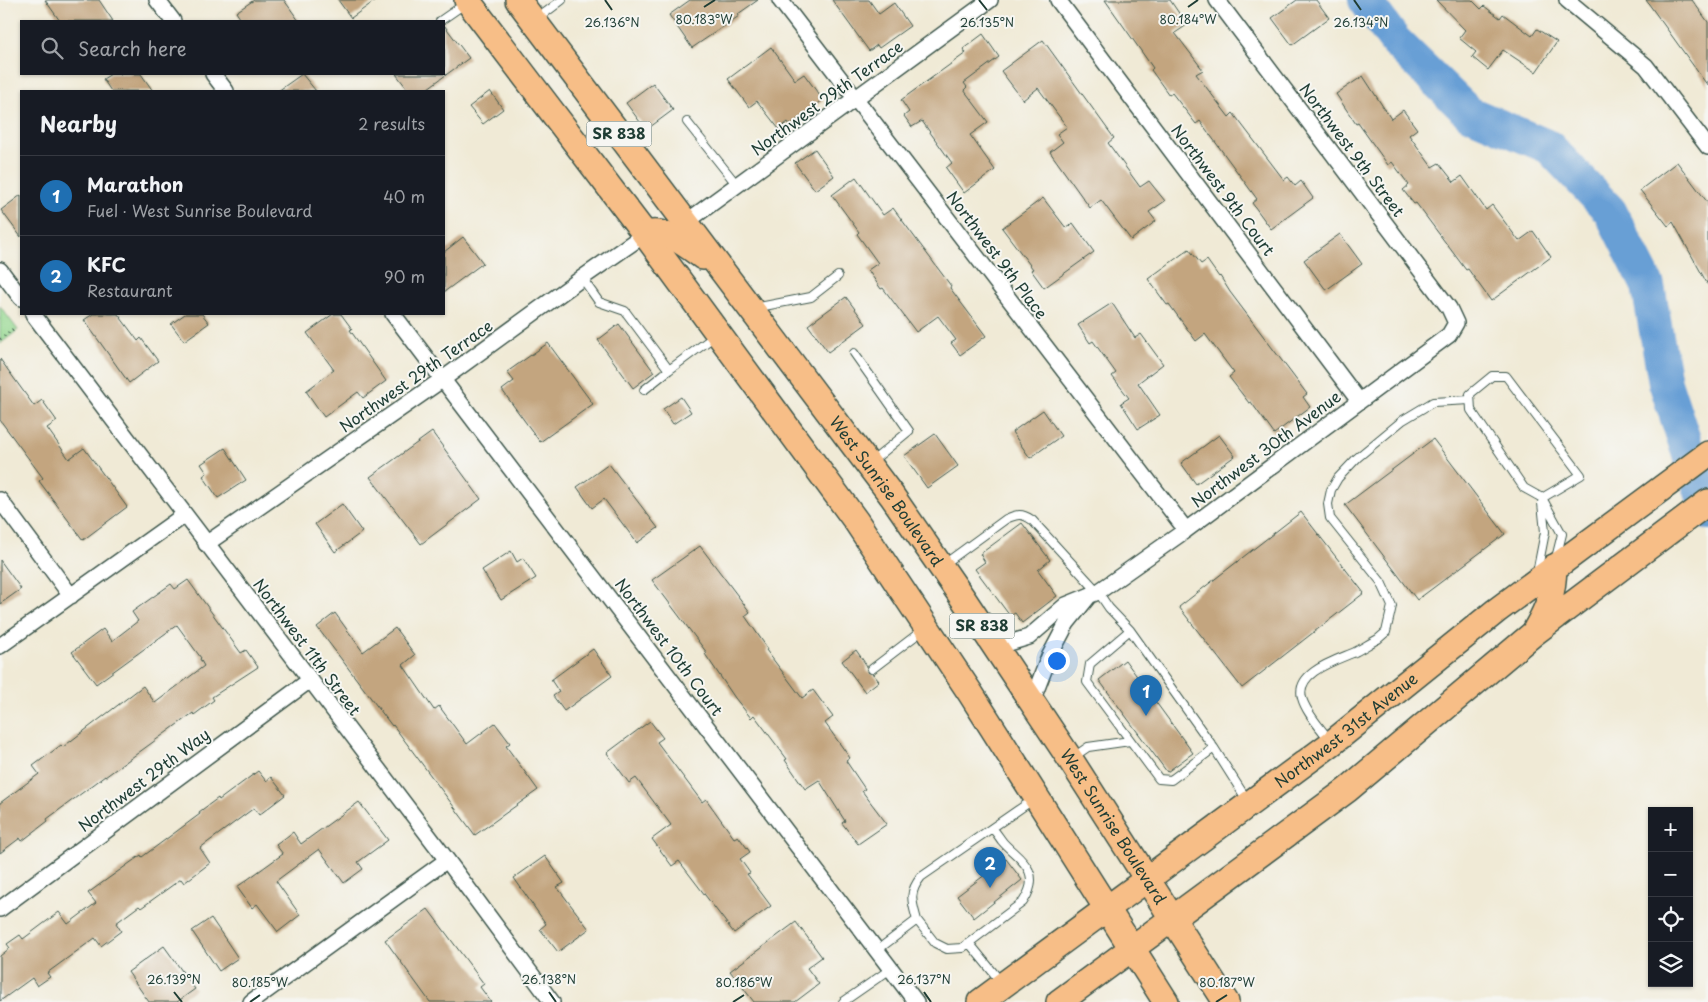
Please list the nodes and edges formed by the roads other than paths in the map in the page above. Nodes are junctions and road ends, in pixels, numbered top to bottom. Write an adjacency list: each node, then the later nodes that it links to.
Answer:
1 (157, 0): 10 (street)
2 (518, 0): 12 (main road, West Sunrise Boulevard / SR 838)
3 (562, 0): 12 (lane)
4 (780, 0): 15 (street, Northwest 9th Place)
5 (990, 0): 15 (street, Northwest 29th Terrace)
6 (1058, 0): 37 (street, Northwest 9th Court)
7 (1217, 0): 30 (street, Northwest 9th Street)
8 (1567, 0): 17 (street)
9 (467, 1): 11 (lane); 19 (main road, SR 838)
10 (172, 20)
11 (441, 20)
12 (534, 21): 20 (main road, West Sunrise Boulevard / SR 838)
13 (214, 75): 14 (street)
14 (225, 90)
15 (856, 99): 18 (street, Northwest 29th Terrace); 44 (street, Northwest 9th Place)
16 (688, 122): 18 (lane)
17 (1708, 148)
18 (737, 185): 20 (street, Northwest 29th Terrace)
19 (618, 200): 20 (main road); 21 (main road, SR 838)
20 (685, 223): 22 (main road, West Sunrise Boulevard / SR 838)
21 (645, 234): 22 (main road); 25 (street, Northwest 29th Terrace); 31 (main road, SR 838)
22 (720, 269): 27 (main road, West Sunrise Boulevard / SR 838)
23 (0, 270): 26 (street)
24 (838, 276): 27 (lane)
25 (582, 278): 33 (lane); 34 (street, Northwest 29th Terrace)
26 (20, 297)
27 (750, 308): 39 (main road, West Sunrise Boulevard / SR 838)
28 (34, 315): 43 (street, Northwest 11th Street)
29 (394, 315): 34 (street, Northwest 10th Court)
30 (1456, 323): 37 (street, Northwest 30th Avenue)
31 (718, 333): 33 (lane); 51 (main road, SR 838)
32 (854, 353): 39 (lane)
33 (668, 370): 35 (lane)
34 (443, 379): 45 (street, Northwest 29th Terrace); 74 (street, Northwest 10th Court)
35 (644, 390)
36 (1470, 400): 40 (lane); 40 (lane); 60 (lane)
37 (1359, 401): 44 (street, Northwest 30th Avenue)
38 (1708, 454): 47 (main road, Northwest 31st Avenue)
39 (868, 465): 46 (main road, West Sunrise Boulevard / SR 838)
40 (1542, 498): 47 (lane); 48 (lane)
41 (0, 500): 50 (street)
42 (1708, 502): 53 (main road)
43 (184, 516): 45 (street, Northwest 11th Street); 50 (street)
44 (1186, 530): 49 (street, Northwest 30th Avenue)
45 (206, 544): 57 (street, Northwest 11th Street)
46 (941, 566): 49 (lane); 55 (main road, West Sunrise Boulevard / SR 838)
47 (1554, 567): 48 (main road, Northwest 31st Avenue); 53 (main road)
48 (1535, 582): 60 (main road, Northwest 31st Avenue)
49 (1093, 594): 52 (lane); 55 (street, Northwest 30th Avenue); 58 (street, Northwest 30th Avenue)
50 (71, 596): 54 (street)
51 (927, 628): 56 (lane); 63 (main road, SR 838)
52 (1130, 630): 59 (lane); 61 (lane)
53 (1534, 633): 70 (main road)
54 (0, 646)
55 (996, 647): 58 (main road, West Sunrise Boulevard / SR 838)
56 (872, 669)
57 (310, 680): 66 (street, Northwest 11th Street); 68 (street, Northwest 29th Way)
58 (1032, 701): 62 (main road, West Sunrise Boulevard / SR 838)
59 (1130, 741): 61 (lane); 62 (lane)
60 (1332, 744): 64 (main road, Northwest 31st Avenue)
61 (1214, 748): 64 (lane)
62 (1070, 759): 67 (main road, West Sunrise Boulevard / SR 838)
63 (1036, 798): 65 (lane); 69 (main road, SR 838)
64 (1250, 804): 67 (main road, Northwest 31st Avenue)
65 (992, 828): 71 (lane); 72 (lane)
66 (447, 860): 78 (street); 79 (street, Northwest 11th Street)
67 (1148, 879): 69 (main road, Northwest 31st Avenue); 70 (main road, West Sunrise Boulevard / SR 838)
68 (0, 909)
69 (1107, 909): 73 (main road, SR 838); 76 (main road, Northwest 31st Avenue)
70 (1173, 919): 73 (main road); 84 (main road, West Sunrise Boulevard / SR 838)
71 (918, 920): 72 (lane); 74 (lane)
72 (970, 944): 76 (lane)
73 (1132, 949): 82 (main road); 83 (main road, SR 838)
74 (876, 950): 75 (street, Northwest 10th Court)
75 (892, 968): 77 (lane); 80 (street, Northwest 10th Court)
76 (1003, 986): 81 (main road, Northwest 31st Avenue)
77 (845, 1001)
78 (251, 1002)
79 (552, 1002)
80 (916, 1002)
81 (980, 1002)
82 (1060, 1002)
83 (1166, 1002)
84 (1226, 1002)

